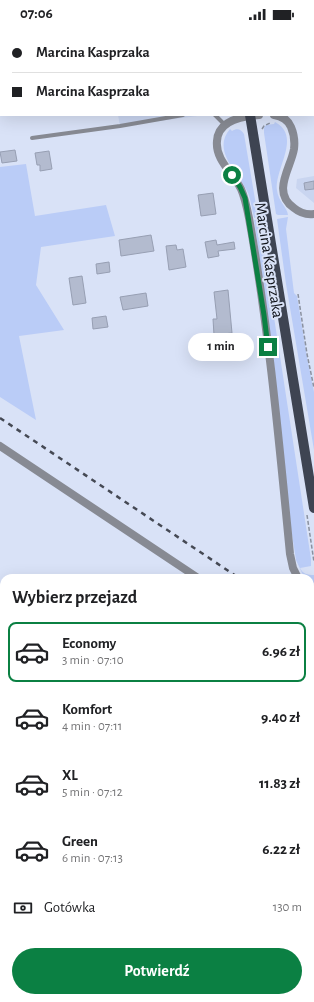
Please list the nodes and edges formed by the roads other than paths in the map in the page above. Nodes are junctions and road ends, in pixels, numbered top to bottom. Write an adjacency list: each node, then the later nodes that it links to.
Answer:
1 (177, 116): 7 (lane)
2 (216, 116): 6 (lane)
3 (244, 116): 6 (street)
4 (250, 116): 10 (main road, Marcina Kasprzaka)
5 (281, 116): 8 (street)
6 (225, 125): 12 (street, Marcina Kasprzaka)
7 (32, 138)
8 (314, 214)
9 (0, 446): 11 (street)
10 (314, 508)
11 (192, 574)
12 (296, 574)
13 (0, 872): 14 (lane)
14 (0, 875)

